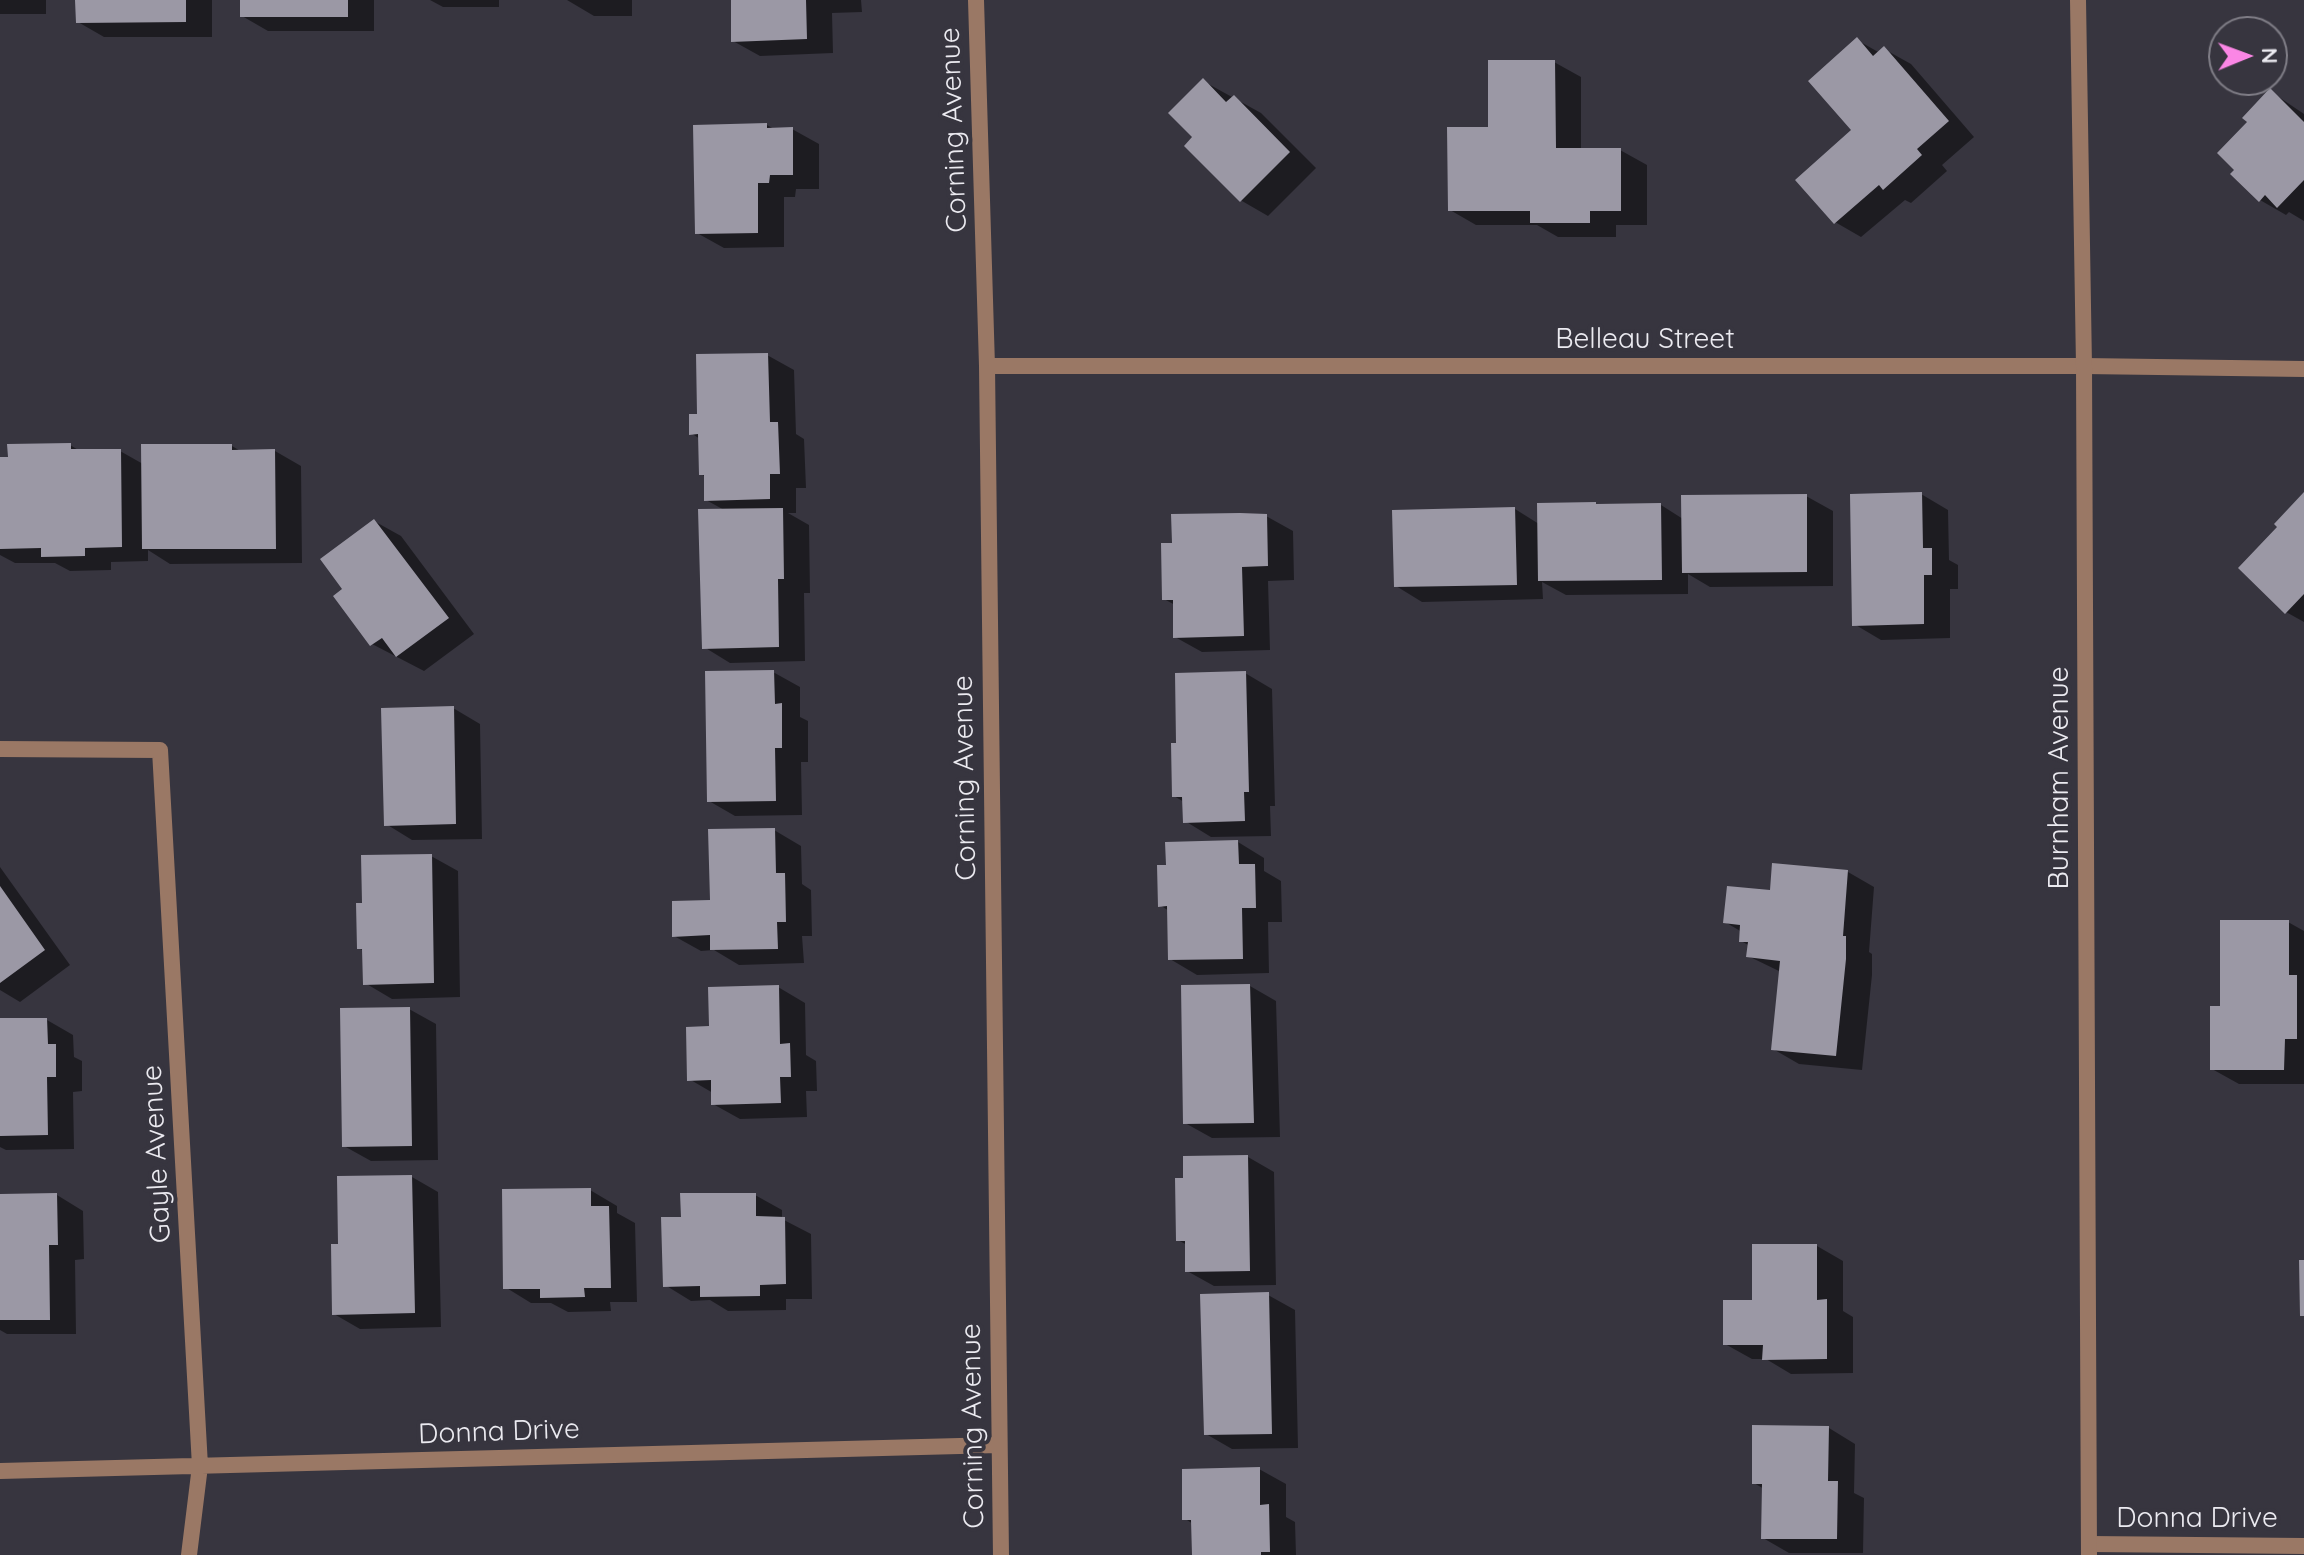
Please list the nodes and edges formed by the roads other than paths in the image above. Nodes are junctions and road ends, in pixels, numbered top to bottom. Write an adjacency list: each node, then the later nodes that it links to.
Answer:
1 (976, 0): 3 (street, Corning Avenue)
2 (2078, 0): 4 (street, Burnham Avenue)
3 (987, 366): 4 (street, Belleau Street); 7 (street, Corning Avenue)
4 (2084, 366): 5 (street, Belleau Street); 11 (street, Burnham Avenue)
5 (2304, 369)
6 (0, 749): 8 (street, Gayle Avenue)
7 (998, 1445): 8 (street, Donna Drive); 13 (street, Corning Avenue)
8 (200, 1466): 9 (street, Donna Drive); 12 (street, Gayle Avenue)
9 (0, 1471)
10 (2304, 1546): 11 (street, Donna Drive)
11 (2090, 1550)
12 (189, 1555)
13 (1001, 1555)

